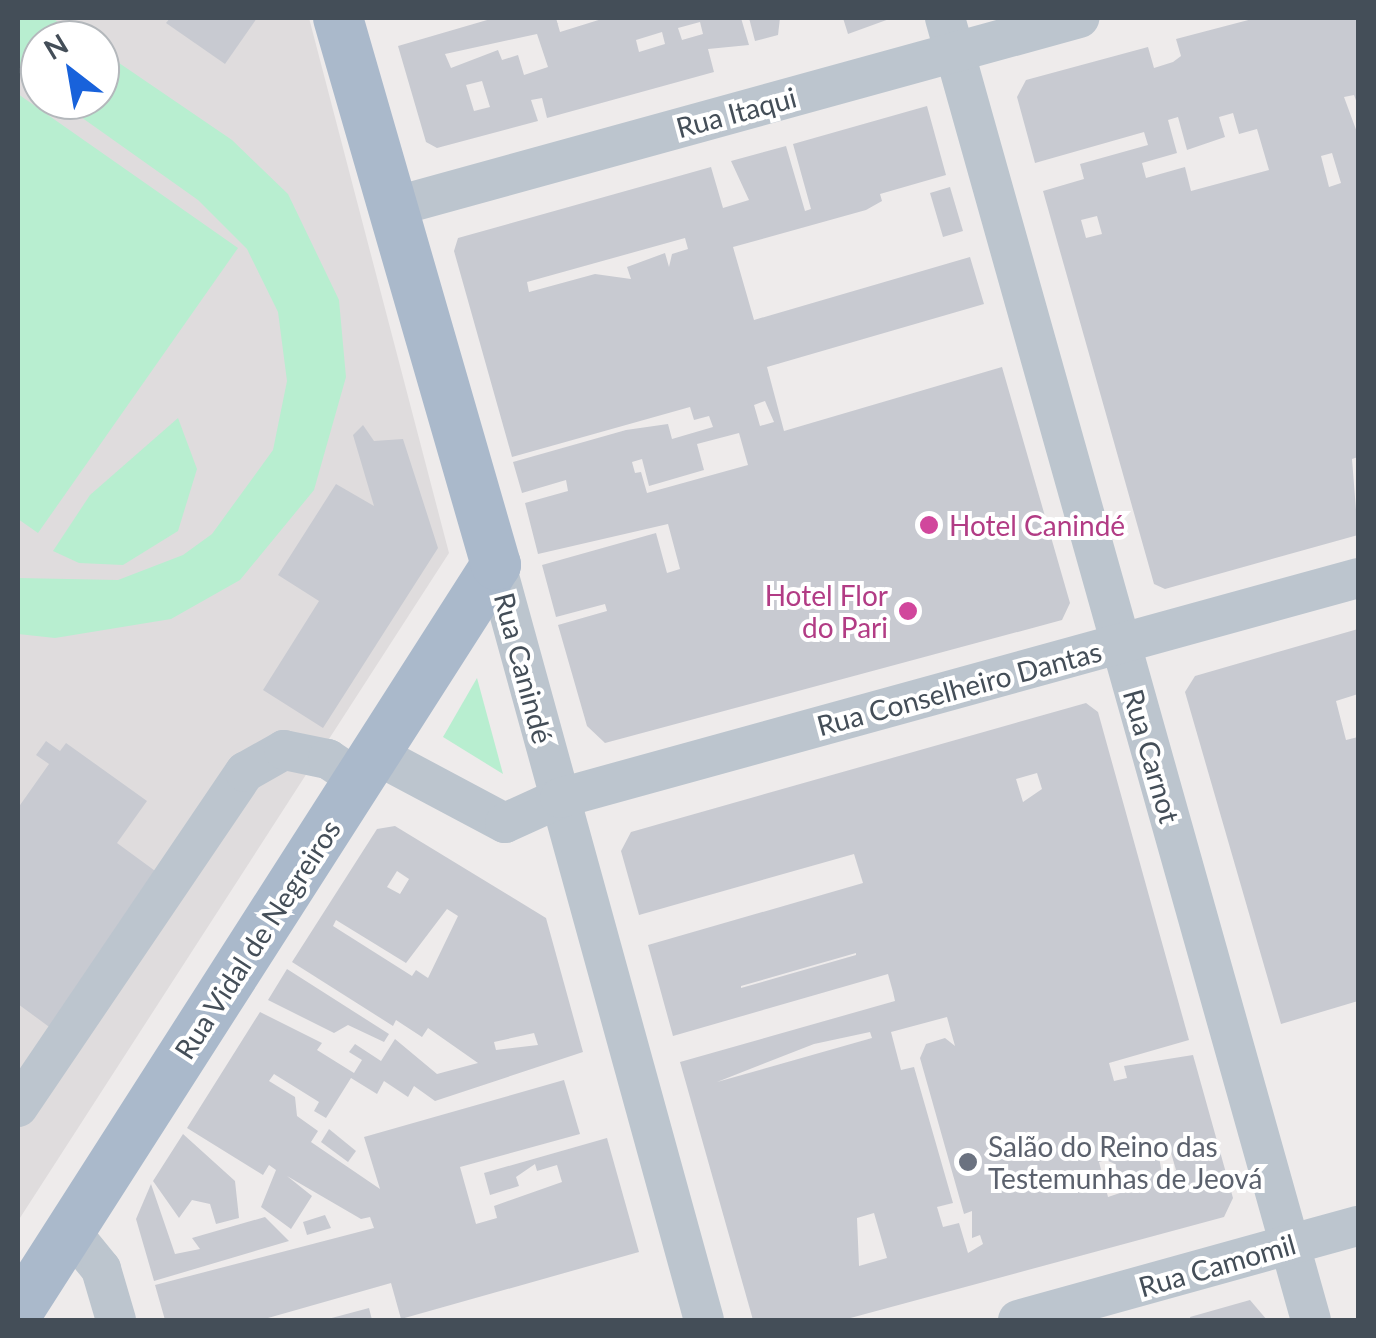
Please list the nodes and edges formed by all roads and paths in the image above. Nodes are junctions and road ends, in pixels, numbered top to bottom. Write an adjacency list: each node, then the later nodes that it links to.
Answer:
1 (338, 18): 4 (main road, Rua Canindé)
2 (1080, 18): 3 (street, Rua Itaqui)
3 (950, 35): 4 (street, Rua Itaqui); 7 (street, Rua Carnot)
4 (393, 207): 5 (main road, Rua Canindé)
5 (496, 566): 8 (main road, Rua Vidal de Negreiros); 9 (street, Rua Canindé)
6 (1358, 578): 7 (street, Rua Conselheiro Dantas)
7 (1120, 644): 9 (street, Rua Conselheiro Dantas); 13 (street, Rua Carnot)
8 (367, 767): 9 (street, Rua Conselheiro Dantas); 10 (street, Rua Conselheiro Dantas); 12 (main road, Rua Vidal de Negreiros)
9 (560, 798): 16 (street, Rua Canindé)
10 (18, 1107)
11 (1358, 1226): 13 (street, Rua Camomil)
12 (70, 1231): 14 (main road, Rua Vidal de Negreiros); 15 (street)
13 (1290, 1245): 17 (street, Rua Camomil); 18 (street, Rua Carnot)
14 (18, 1312)
15 (116, 1320)
16 (704, 1320)
17 (1018, 1320)
18 (1312, 1320)

